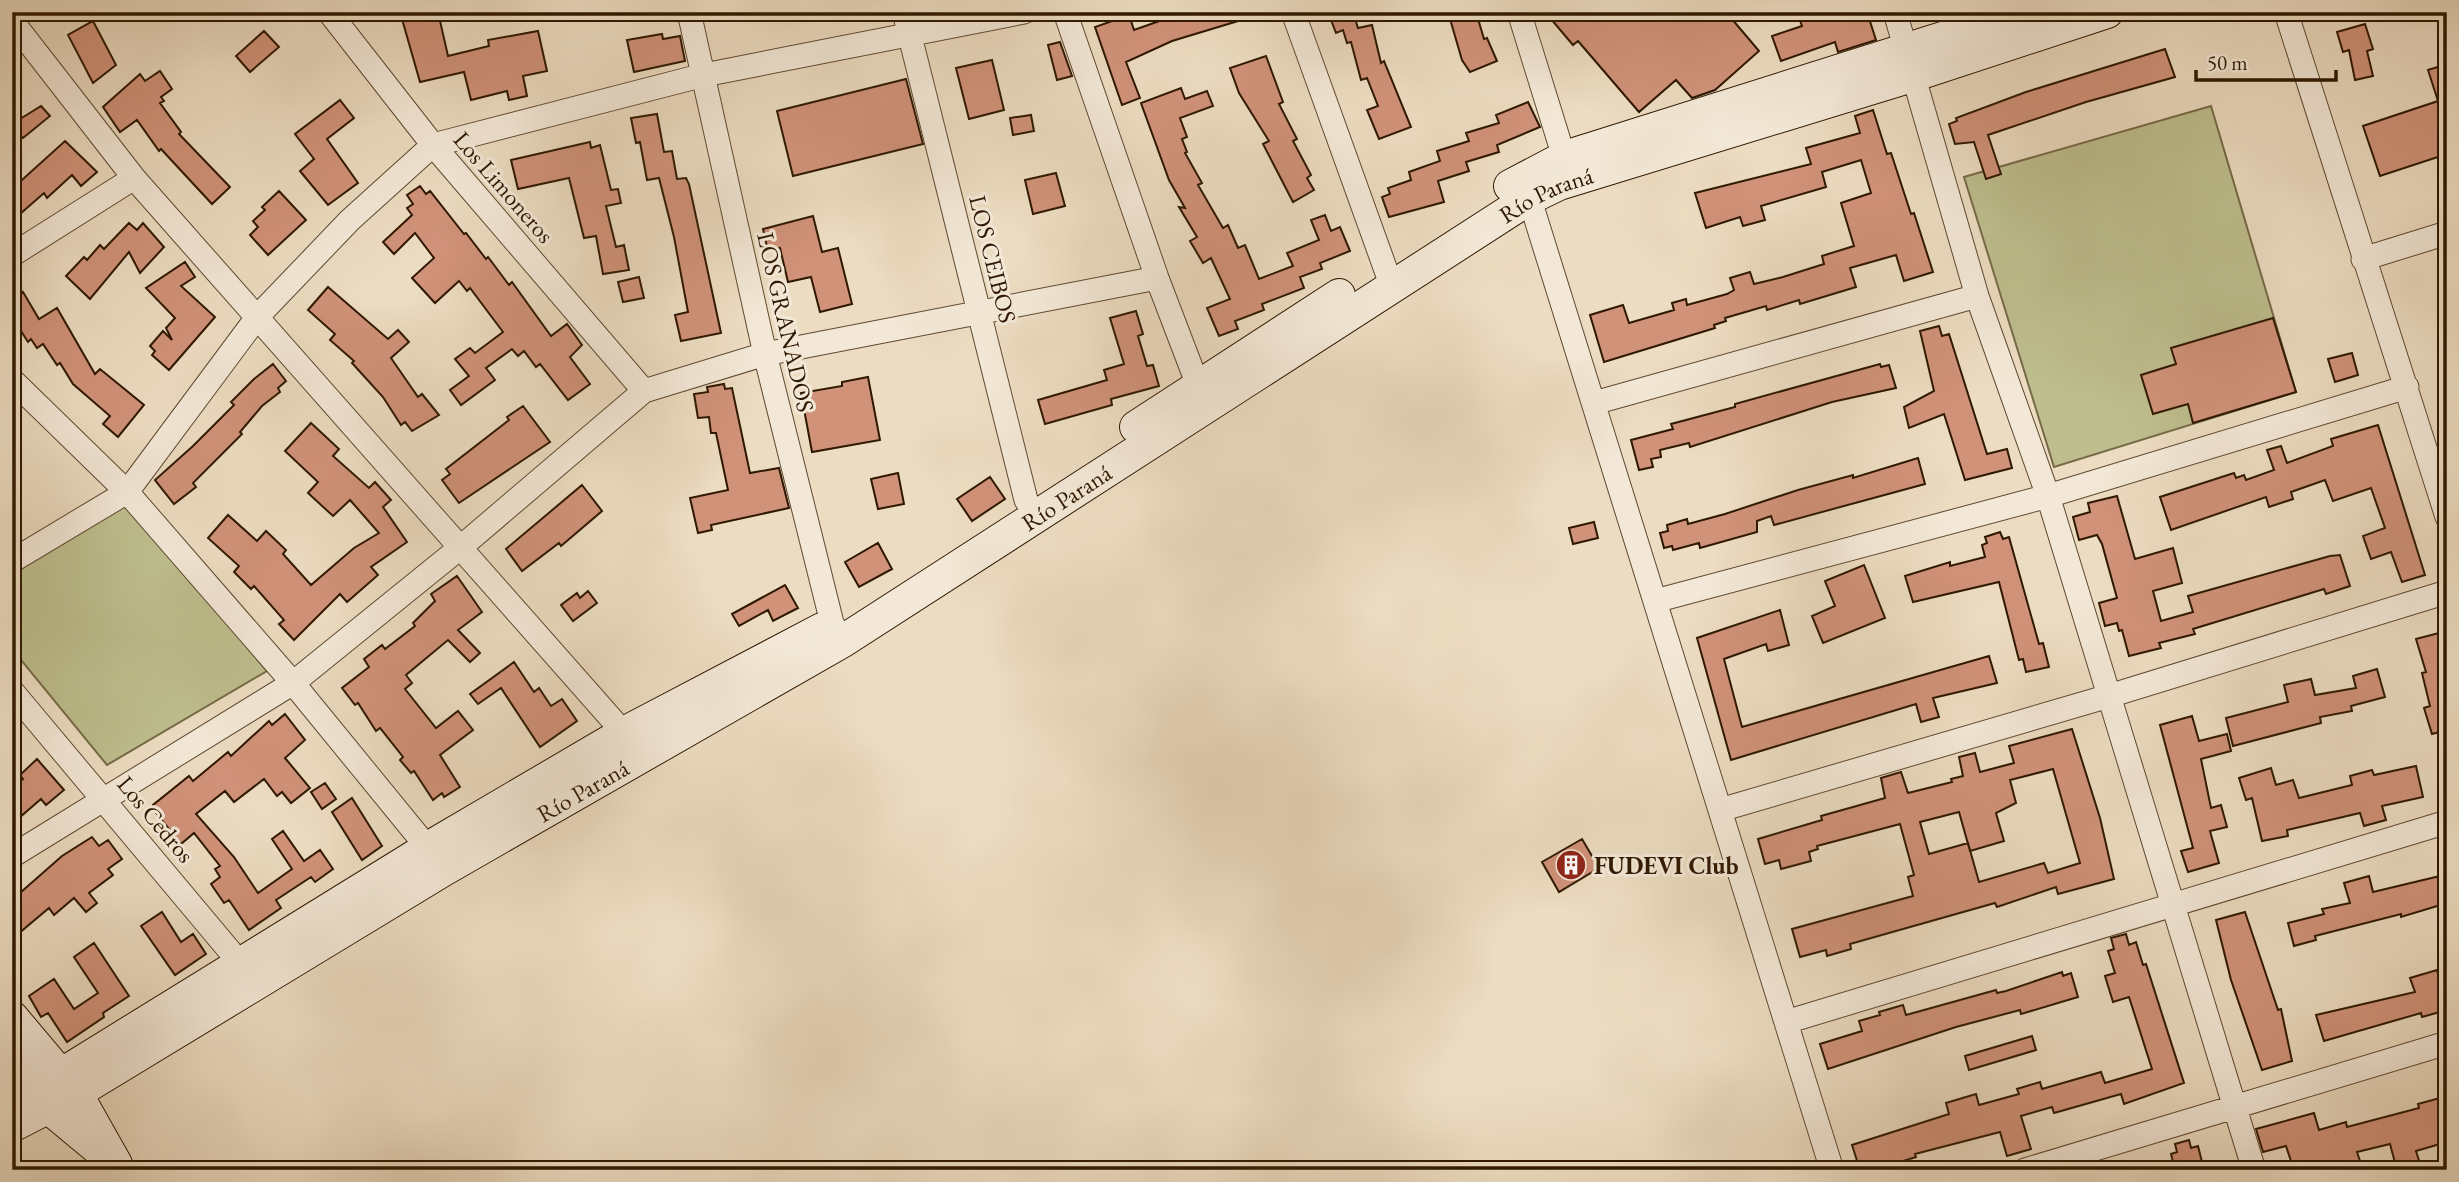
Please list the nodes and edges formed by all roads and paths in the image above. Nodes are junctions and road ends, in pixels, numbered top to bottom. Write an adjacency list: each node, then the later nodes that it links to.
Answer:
1 (29, 12): 13 (street)
2 (329, 12): 17 (street, Los Limoneros)
3 (689, 12): 16 (street, LOS GRANADOS)
4 (904, 12): 14 (street, LOS CEIBOS)
5 (1024, 12): 14 (street)
6 (1065, 12): 25 (street)
7 (1293, 12): 24 (street)
8 (1519, 12): 18 (street)
9 (1895, 12): 15 (street)
10 (2025, 12): 15 (street, Río Paraná)
11 (2107, 12): 15 (street, Río Paraná)
12 (2286, 12): 23 (street)
13 (12, 21): 19 (street)
14 (909, 35): 16 (street); 27 (street, LOS CEIBOS)
15 (1911, 63): 18 (street, Río Paraná); 26 (street)
16 (704, 75): 17 (street); 29 (street, LOS GRANADOS)
17 (433, 145): 28 (street); 32 (street, Los Limoneros)
18 (1568, 169): 20 (street, Río Paraná)
19 (134, 178): 22 (street); 28 (street)
20 (1526, 188): 24 (street, Río Paraná); 34 (street)
21 (2447, 233): 23 (street)
22 (12, 255)
23 (2363, 259): 31 (street)
24 (1388, 277): 33 (street, Río Paraná)
25 (1157, 278): 27 (street); 33 (street)
26 (1977, 296): 34 (street); 36 (street)
27 (980, 313): 29 (street); 37 (street, LOS CEIBOS)
28 (258, 316): 35 (street); 39 (street)
29 (765, 354): 32 (street); 43 (street, LOS GRANADOS)
30 (12, 380): 35 (street)
31 (2407, 387): 36 (street); 38 (street)
32 (644, 391): 39 (street)
33 (1201, 397): 37 (street, Río Paraná)
34 (1594, 403): 42 (street)
35 (127, 492): 40 (street); 44 (street)
36 (2048, 496): 42 (street); 46 (street)
37 (1031, 508): 43 (street, Río Paraná)
38 (2447, 517)
39 (461, 547): 44 (street); 47 (street)
40 (12, 561)
41 (2447, 592): 46 (street)
42 (1655, 601): 49 (street)
43 (837, 632): 47 (street, Río Paraná)
44 (293, 683): 48 (street); 52 (street)
45 (12, 691): 48 (street, Los Cedros)
46 (2109, 696): 49 (street); 53 (street)
47 (631, 746): 52 (street, Río Paraná)
48 (106, 799): 51 (street); 54 (street, Los Cedros)
49 (1720, 810): 56 (street)
50 (2447, 822): 53 (street)
51 (12, 856)
52 (436, 858): 54 (street, Río Paraná)
53 (2173, 903): 56 (street); 60 (street)
54 (249, 973): 59 (street, Río Paraná)
55 (12, 1017): 59 (street)
56 (1786, 1022): 63 (street)
57 (2447, 1043): 60 (street)
58 (12, 1062): 59 (street)
59 (47, 1093): 61 (street, Río Paraná); 62 (street)
60 (2235, 1106): 64 (street); 65 (street)
61 (12, 1126)
62 (118, 1167)
63 (1832, 1170)
64 (2025, 1170)
65 (2255, 1170)

